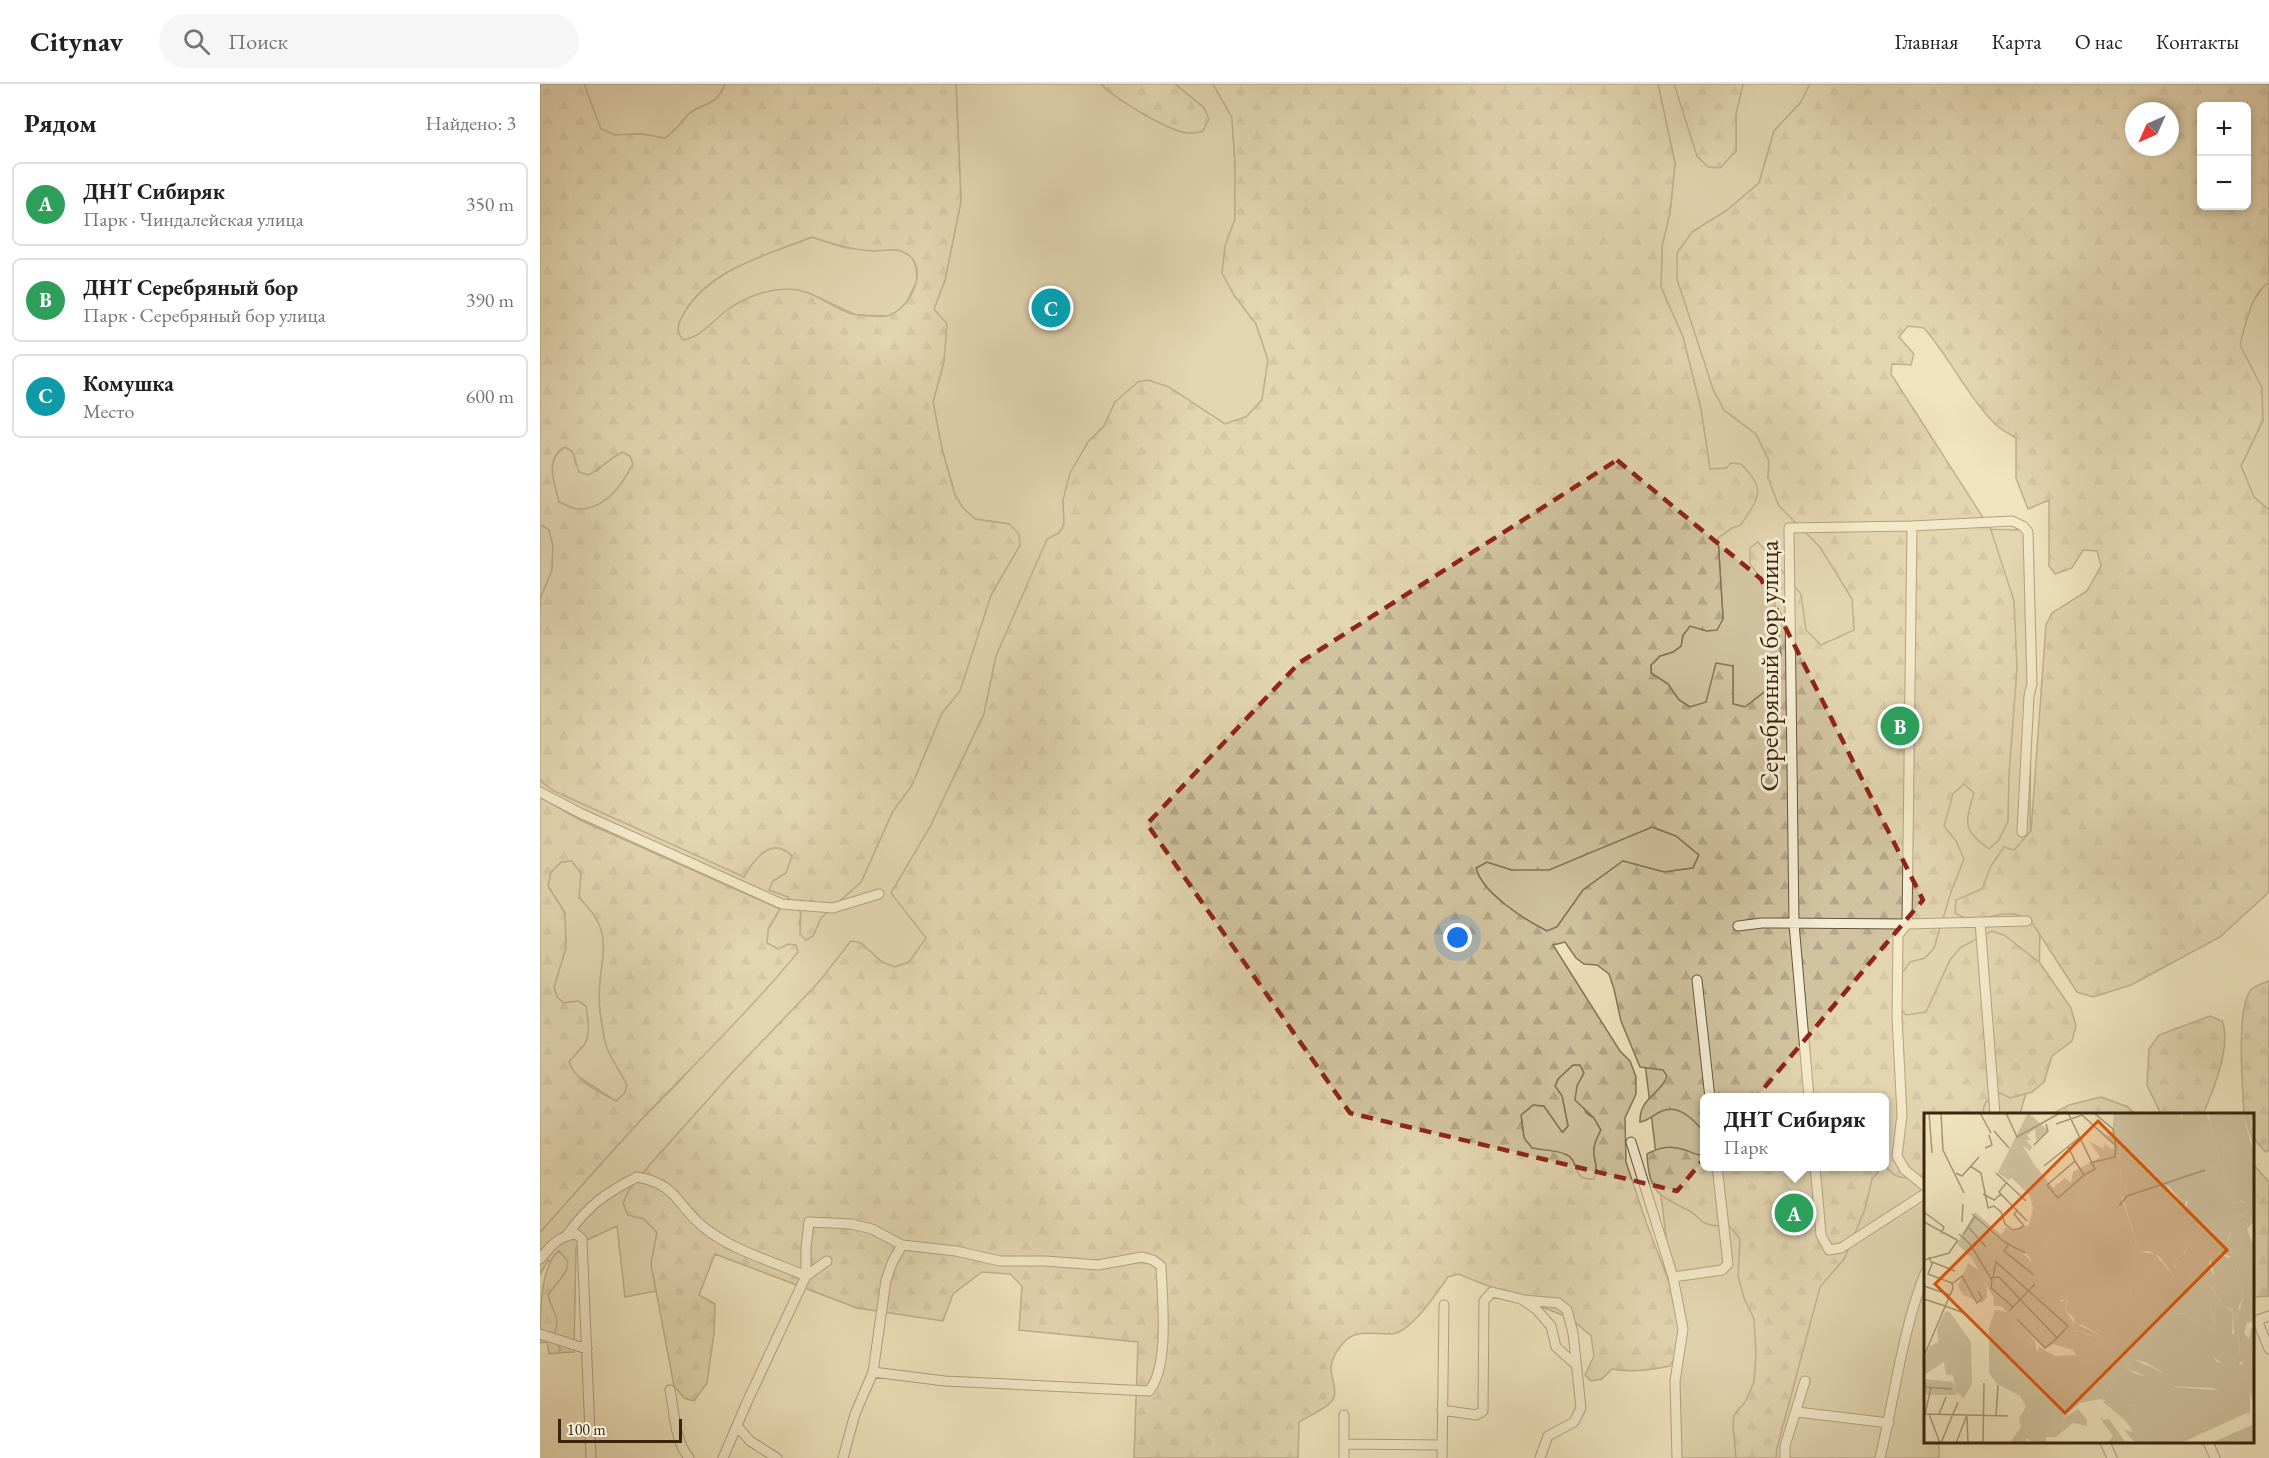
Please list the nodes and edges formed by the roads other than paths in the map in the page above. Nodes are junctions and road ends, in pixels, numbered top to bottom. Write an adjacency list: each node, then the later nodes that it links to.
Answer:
1 (1912, 526): 3 (street, Серебряный бор улица); 7 (street, Серебряный бор улица); 8 (street)
2 (540, 792): 4 (street)
3 (2022, 832)
4 (879, 894)
5 (2027, 921): 6 (street)
6 (1980, 922): 8 (street); 13 (street)
7 (1794, 924): 8 (street); 9 (street); 12 (street)
8 (1907, 924): 17 (street)
9 (1738, 926)
10 (1697, 980): 11 (street)
11 (1709, 1093)
12 (1809, 1093)
13 (1995, 1113)
14 (1631, 1142): 25 (street)
15 (1718, 1171): 25 (street)
16 (1815, 1171): 18 (street)
17 (1924, 1184)
18 (1924, 1193)
19 (567, 1235): 21 (street); 23 (street); 31 (street)
20 (902, 1245): 23 (street); 34 (street); 34 (street)
21 (540, 1259)
22 (828, 1261): 23 (street)
23 (806, 1276): 41 (street)
24 (1924, 1276): 40 (street)
25 (1673, 1278): 54 (street)
26 (1521, 1299): 33 (street); 33 (street); 37 (street)
27 (1444, 1305): 37 (street)
28 (2269, 1316): 29 (street)
29 (2255, 1321): 32 (street)
30 (540, 1334): 31 (street)
31 (587, 1349): 46 (street)
32 (2269, 1349)
33 (1575, 1364): 53 (street)
34 (873, 1372): 50 (street)
35 (1805, 1381): 38 (street)
36 (670, 1390): 47 (street)
37 (1442, 1410): 45 (street)
38 (1797, 1412): 40 (street); 55 (street)
39 (1344, 1415): 44 (street)
40 (1889, 1423): 56 (street)
41 (736, 1426): 48 (street); 49 (street)
42 (2105, 1443): 57 (street)
43 (2208, 1443): 58 (street)
44 (1344, 1444): 45 (street); 51 (street)
45 (1442, 1445): 52 (street)
46 (591, 1458)
47 (690, 1458)
48 (723, 1458)
49 (777, 1458)
50 (843, 1458)
51 (1344, 1458)
52 (1443, 1458)
53 (1540, 1458)
54 (1677, 1458)
55 (1785, 1458)
56 (1880, 1458)
57 (2112, 1458)
58 (2215, 1458)

